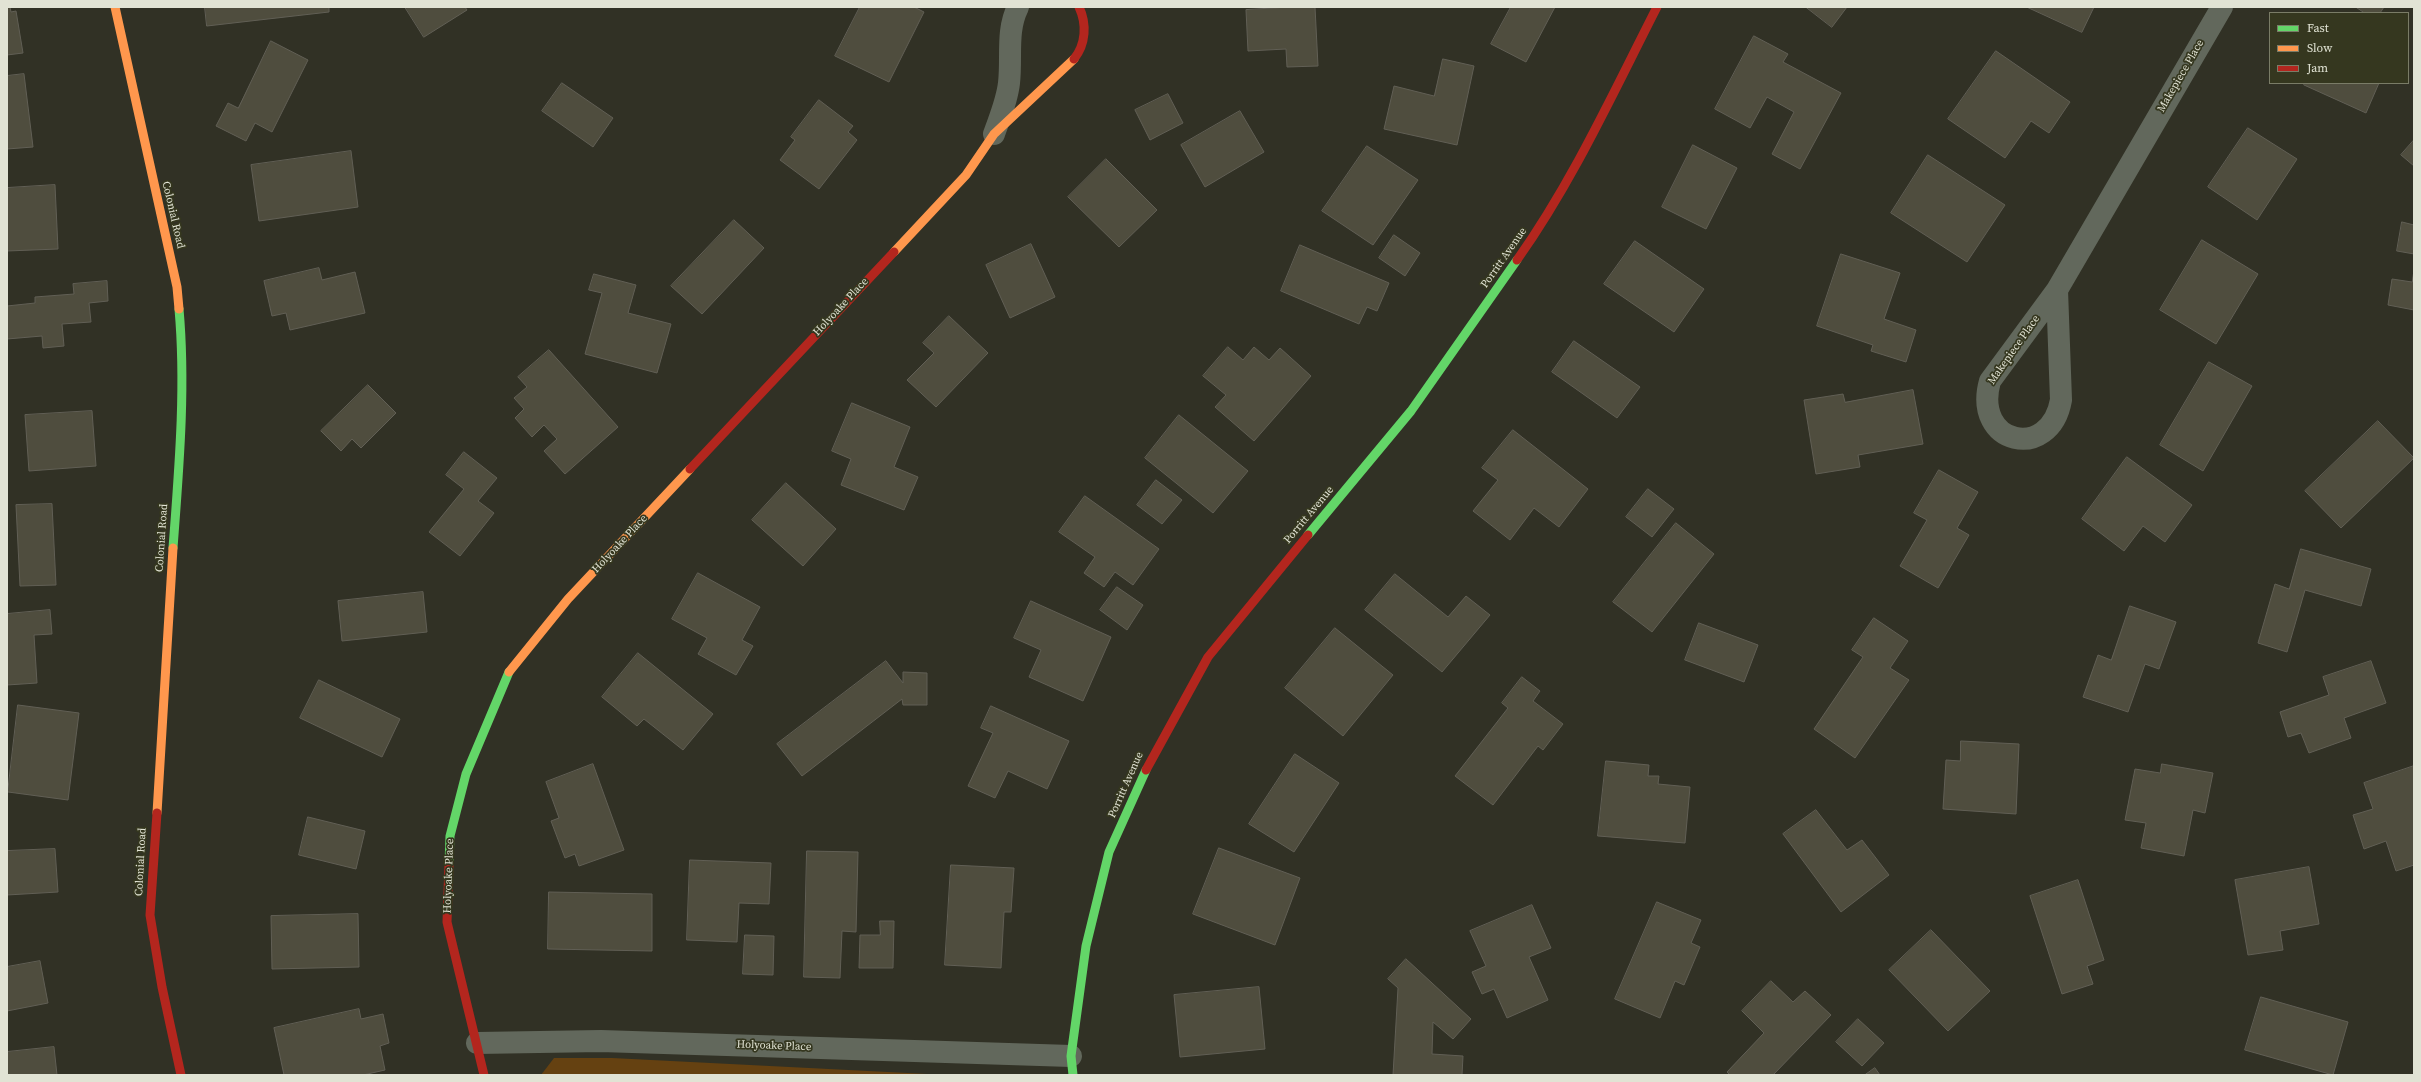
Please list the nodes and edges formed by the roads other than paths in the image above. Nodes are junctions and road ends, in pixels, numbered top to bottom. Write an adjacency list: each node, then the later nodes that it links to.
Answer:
1 (114, 7): 10 (street, Colonial Road)
2 (1018, 7): 6 (street, Holyoake Place)
3 (1078, 7): 6 (street, Holyoake Place)
4 (1656, 7): 9 (street, Porritt Avenue)
5 (2222, 7): 7 (street, Makepiece Place)
6 (994, 134): 8 (street, Holyoake Place)
7 (2057, 290): 7 (street, Makepiece Place)
8 (477, 1043): 9 (street, Holyoake Place); 11 (street, Holyoake Place)
9 (1072, 1066)
10 (181, 1075)
11 (484, 1075)

